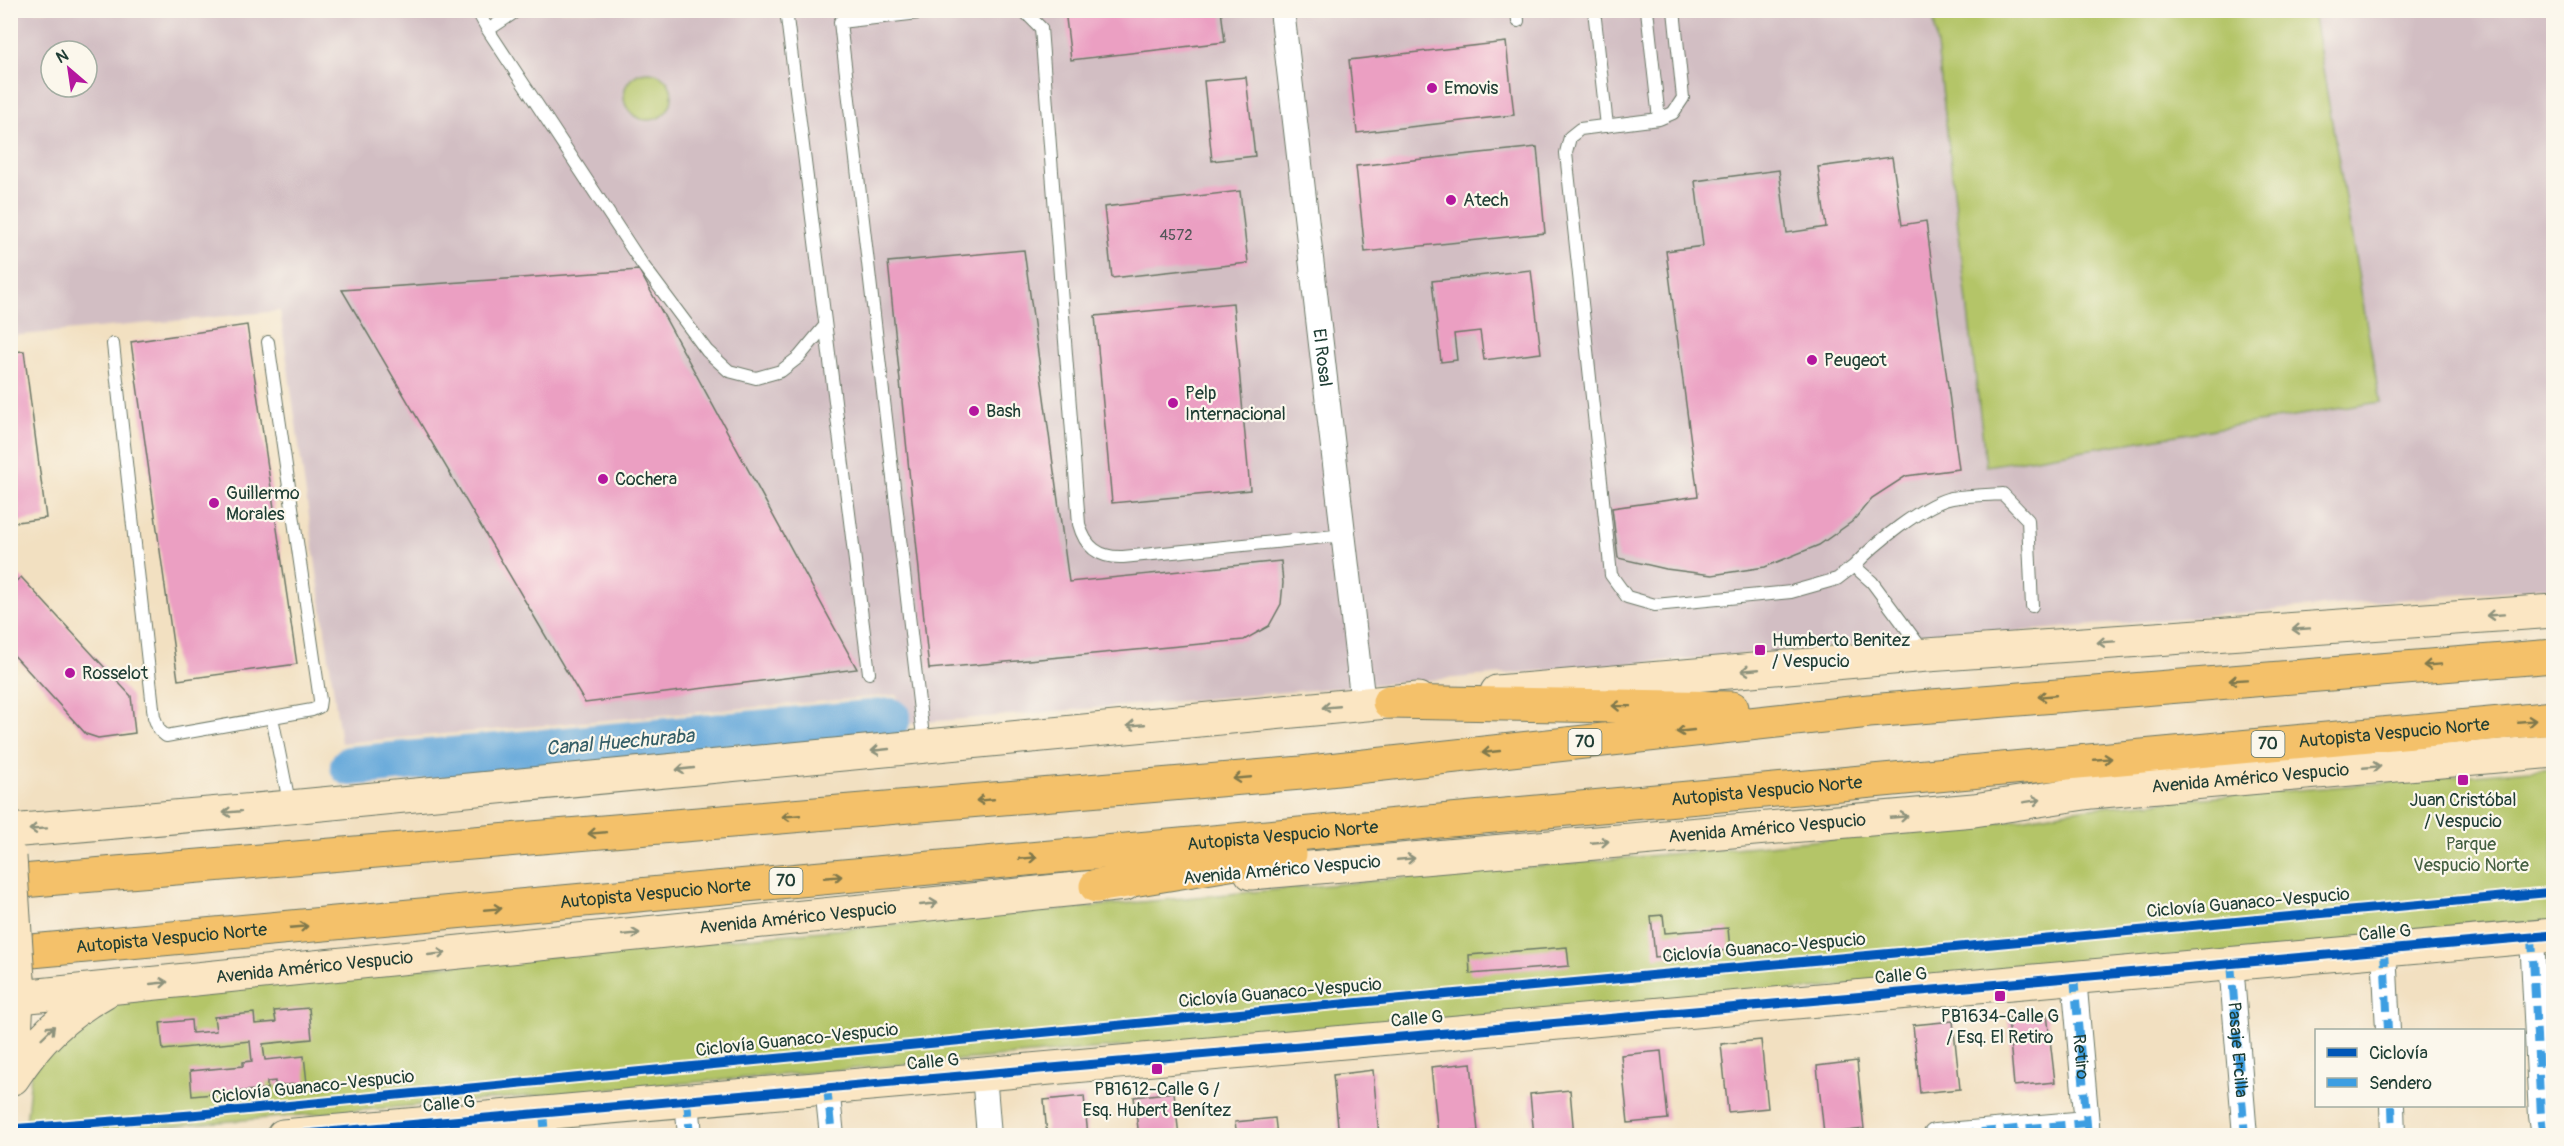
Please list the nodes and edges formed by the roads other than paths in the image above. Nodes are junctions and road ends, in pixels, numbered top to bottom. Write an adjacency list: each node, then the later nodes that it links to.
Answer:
1 (477, 10): 10 (lane)
2 (518, 10): 10 (lane)
3 (786, 10): 13 (lane)
4 (945, 10): 27 (lane)
5 (1023, 10): 16 (lane)
6 (1282, 10): 16 (street, El Rosal)
7 (1594, 10): 12 (lane)
8 (1647, 10): 11 (lane)
9 (1674, 10): 11 (lane)
10 (488, 30): 13 (lane)
11 (1659, 119): 12 (lane)
12 (1607, 126): 17 (lane)
13 (824, 327): 22 (lane)
14 (268, 342): 25 (lane)
15 (113, 344): 25 (lane)
16 (1345, 535): 23 (street, El Rosal)
17 (1854, 566): 18 (lane); 20 (lane)
18 (2032, 606)
19 (2553, 611): 20 (main road, one-way to 20)
20 (1926, 655): 23 (main road, one-way to 23)
21 (2553, 656): 24 (highway, 70, one-way to 24)
22 (869, 673)
23 (1376, 703): 24 (highway, one-way to 23); 27 (main road, one-way to 27)
24 (1869, 711): 33 (highway, 70, one-way to 33)
25 (272, 717): 29 (lane)
26 (2553, 718): 30 (highway, Autopista Vespucio Norte / 70, one-way to 26)
27 (924, 745): 29 (main road, one-way to 29)
28 (2553, 751): 34 (main road, Avenida Américo Vespucio, one-way to 28)
29 (290, 807): 31 (main road, one-way to 31)
30 (1561, 808): 34 (highway); 39 (highway, Autopista Vespucio Norte / 70, one-way to 30)
31 (10, 831)
32 (10, 857): 39 (main road, bridge)
33 (10, 882)
34 (1096, 886): 40 (main road, Avenida Américo Vespucio, one-way to 34)
35 (2543, 936): 36 (main road, Calle G); 57 (street)
36 (2384, 950): 37 (main road, Calle G); 41 (street)
37 (2231, 963): 38 (main road, Calle G); 55 (street, Pasaje Ercilla)
38 (2074, 977): 42 (main road, Calle G); 48 (street, Retiro)
39 (14, 982): 40 (main road, Avenida Américo Vespucio); 43 (main road)
40 (111, 988): 43 (main road, one-way to 40)
41 (2388, 1029)
42 (984, 1074): 44 (main road, Calle G); 53 (street)
43 (12, 1087)
44 (827, 1088): 45 (main road, Calle G); 52 (street)
45 (687, 1100): 47 (main road, Calle G); 51 (street)
46 (2392, 1107): 56 (street)
47 (544, 1124): 49 (main road, Calle G)
48 (2087, 1129): 54 (street)
49 (393, 1131): 50 (main road, Calle G)
50 (283, 1136)
51 (690, 1136)
52 (832, 1136)
53 (989, 1136)
54 (1935, 1136)
55 (2245, 1136)
56 (2393, 1136)
57 (2544, 1136)

